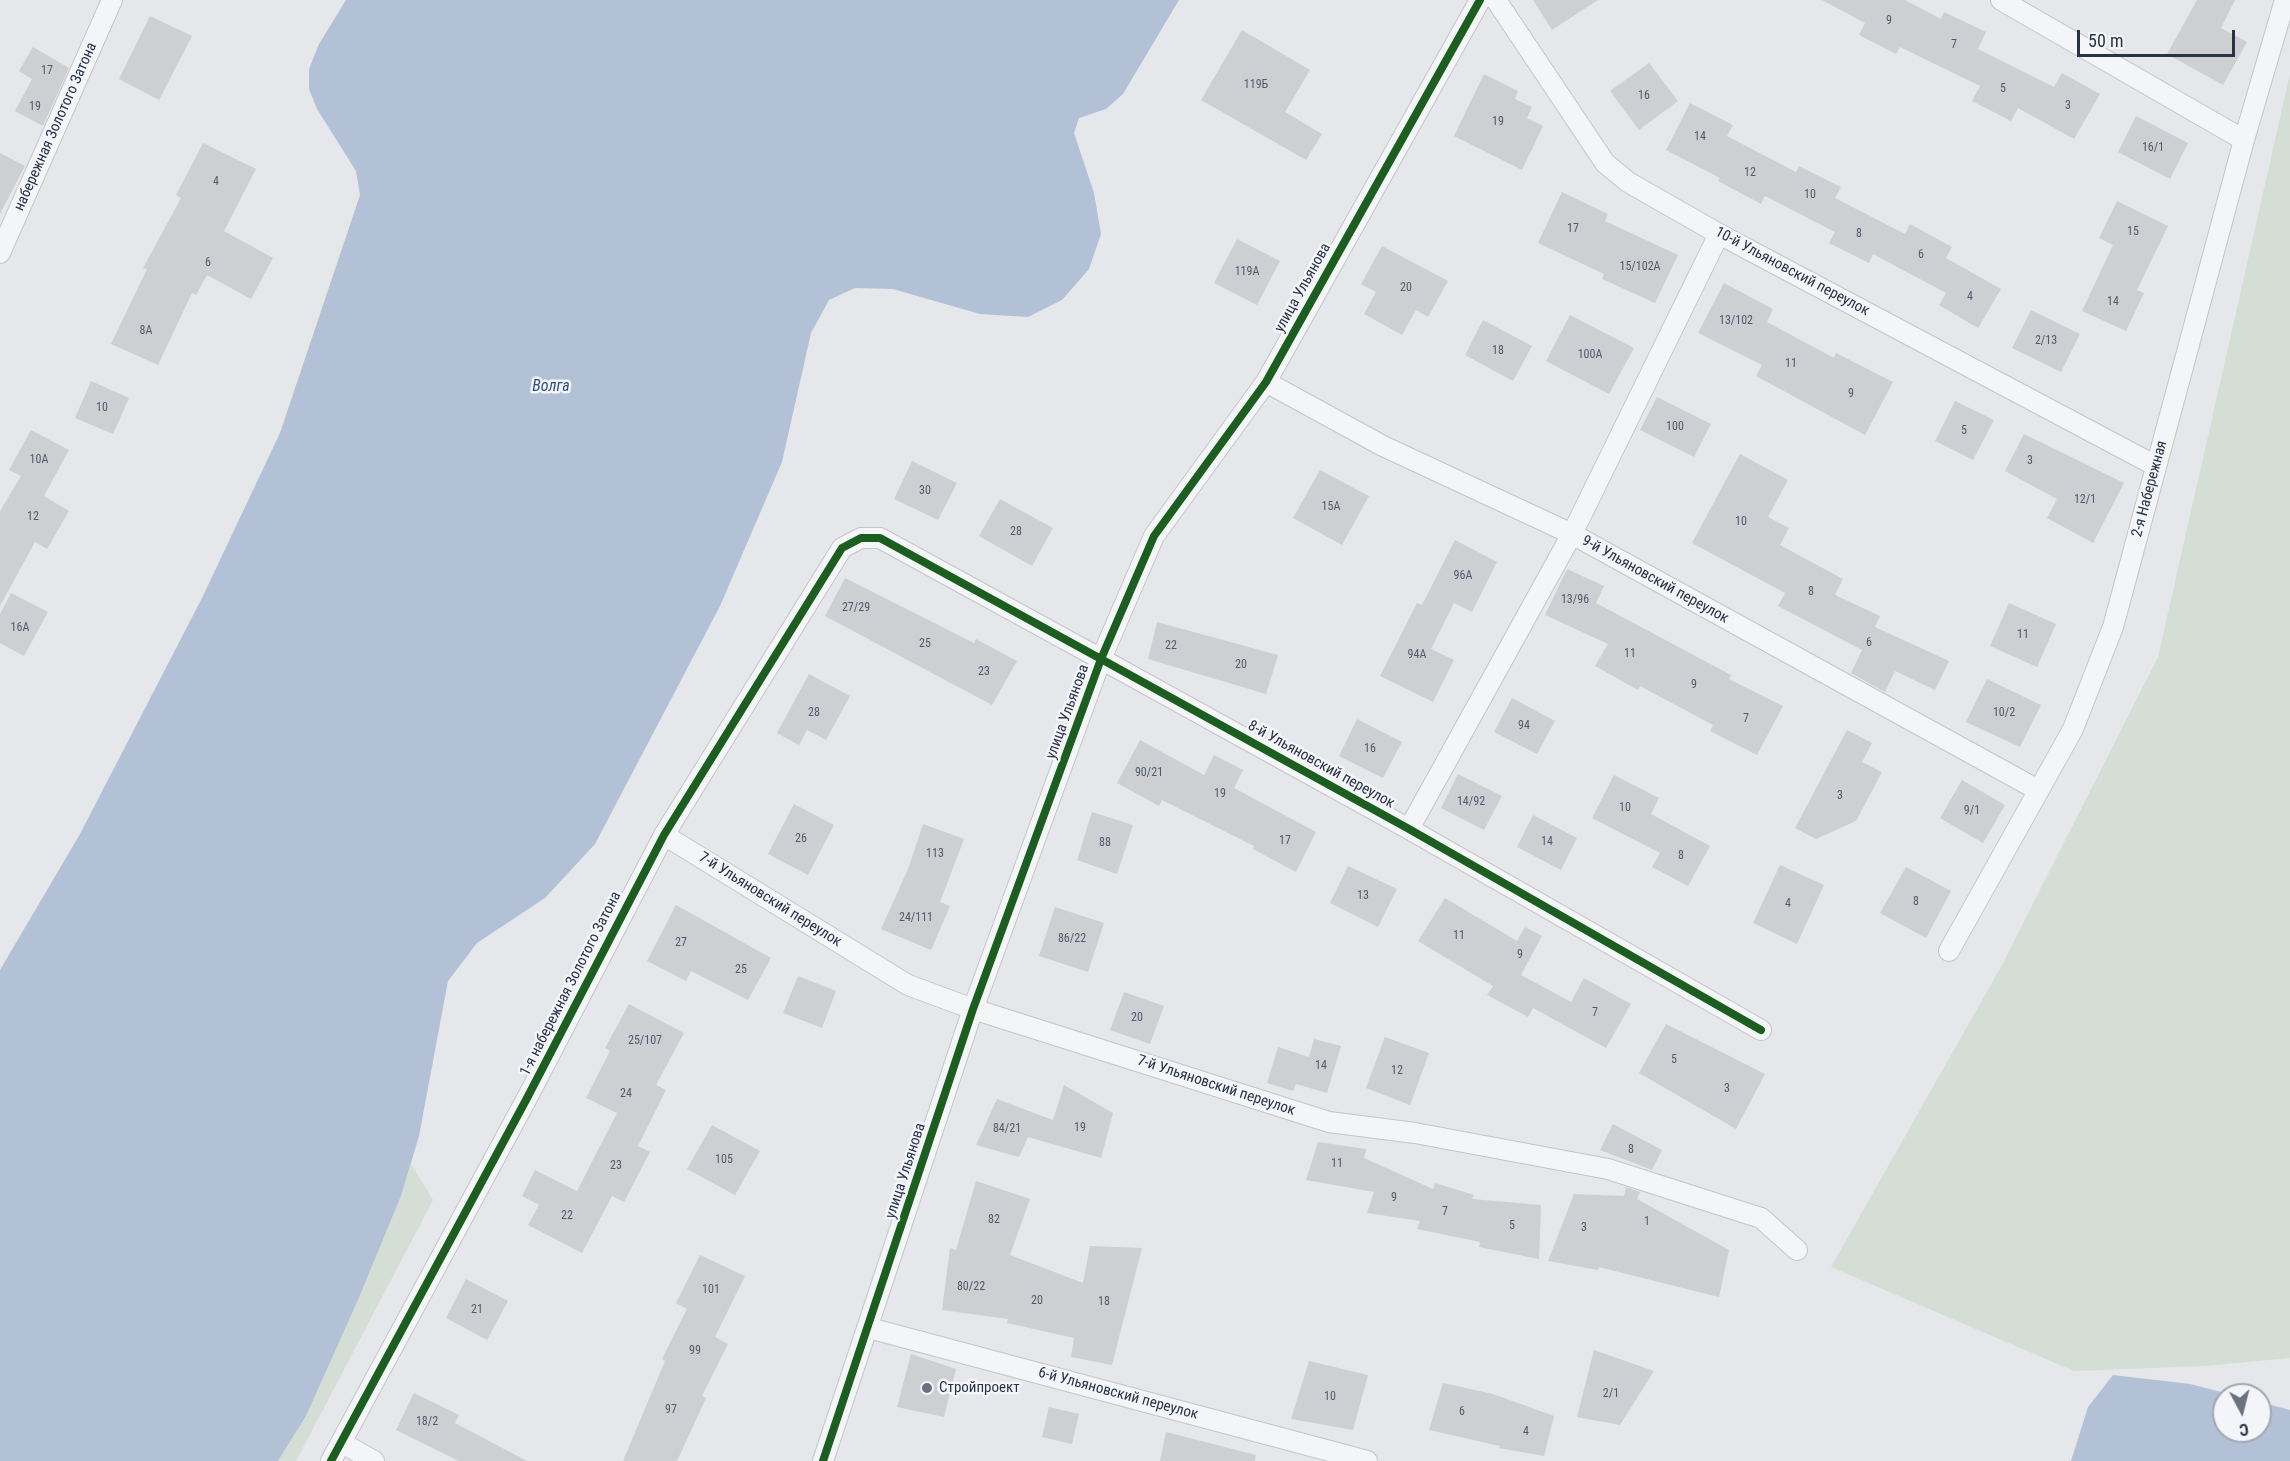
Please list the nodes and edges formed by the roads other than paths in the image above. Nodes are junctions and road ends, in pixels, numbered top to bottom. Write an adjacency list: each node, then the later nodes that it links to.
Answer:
1 (112, 0): 8 (street, набережная Золотого Затона)
2 (1480, 0): 9 (street, улица Ульянова)
3 (1496, 0): 7 (street, 10-й Ульяновский переулок)
4 (2001, 0): 6 (street)
5 (2285, 0): 6 (street, 2-я Набережная)
6 (2244, 140): 10 (street, 2-я Набережная)
7 (1719, 234): 10 (street, 10-й Ульяновский переулок); 11 (street)
8 (0, 253)
9 (1266, 382): 11 (street, 9-й Ульяновский переулок); 13 (street, улица Ульянова)
10 (2156, 466): 14 (street, 2-я Набережная)
11 (1572, 534): 14 (street, 9-й Ульяновский переулок); 15 (street)
12 (861, 538): 13 (street, 8-й Ульяновский переулок); 16 (street, 1-я набережная Золотого Затона)
13 (1101, 658): 15 (street, 8-й Ульяновский переулок); 18 (street, улица Ульянова)
14 (2038, 790): 17 (street, 2-я Набережная)
15 (1409, 829): 19 (street, 8-й Ульяновский переулок)
16 (664, 835): 18 (street, 7-й Ульяновский переулок); 22 (street, 1-я набережная Золотого Затона)
17 (1949, 951)
18 (973, 1009): 20 (street, 7-й Ульяновский переулок); 21 (street, улица Ульянова)
19 (1761, 1030)
20 (1797, 1250)
21 (869, 1328): 25 (street, улица Ульянова); 26 (street, 6-й Ульяновский переулок)
22 (342, 1443): 23 (street, 1-я набережная Золотого Затона); 24 (street)
23 (331, 1461)
24 (374, 1461)
25 (823, 1461)
26 (1367, 1461)

